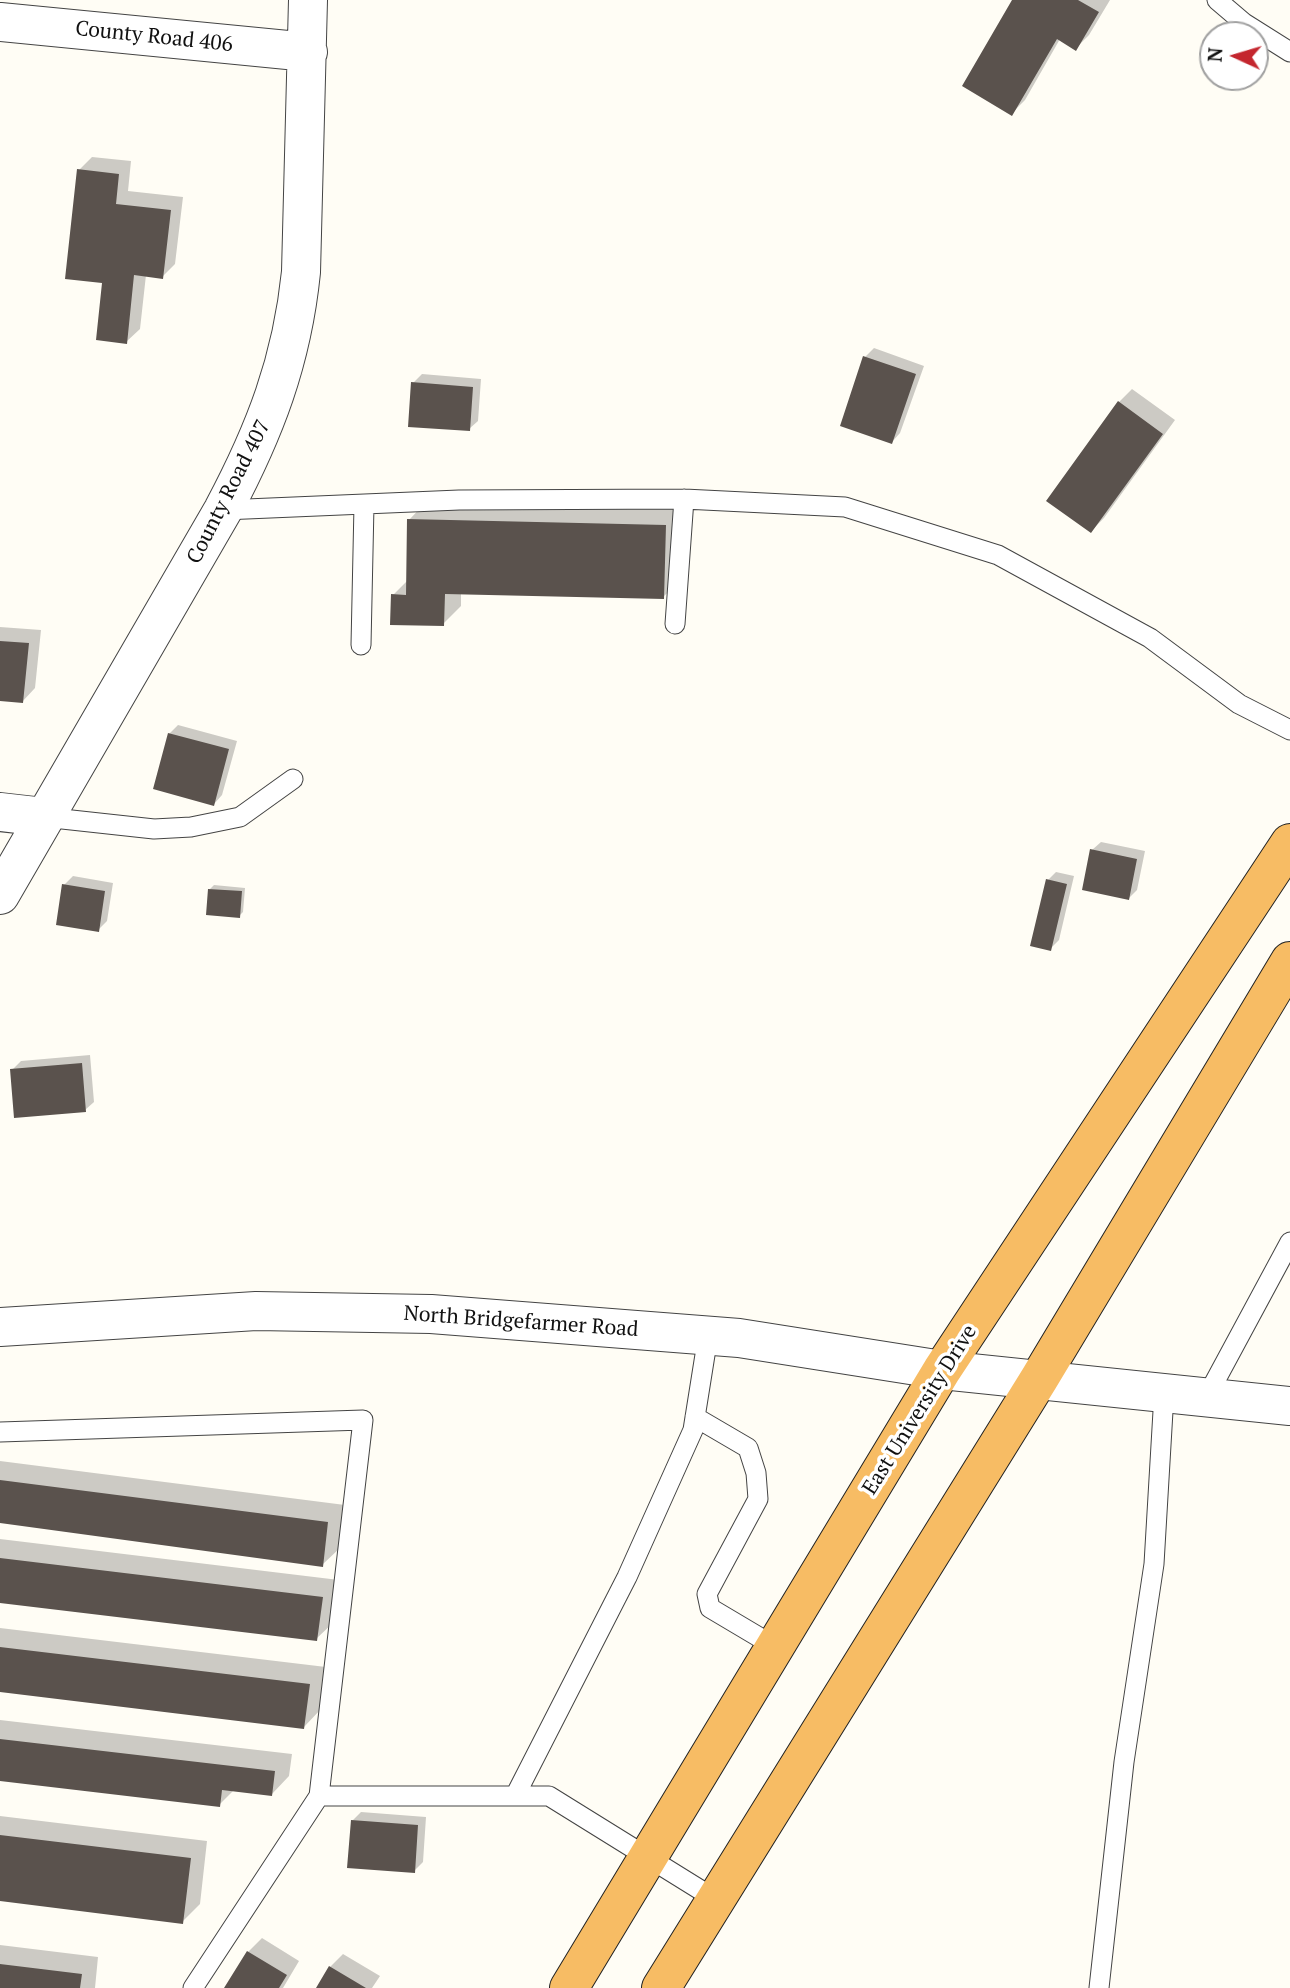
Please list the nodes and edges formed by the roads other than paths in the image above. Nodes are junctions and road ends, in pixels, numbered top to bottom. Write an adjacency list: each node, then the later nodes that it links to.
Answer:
1 (308, 0): 5 (street, County Road 407)
2 (1217, 0): 4 (lane)
3 (0, 22): 5 (street, County Road 406)
4 (1290, 51)
5 (308, 52): 8 (street, County Road 407)
6 (684, 499): 7 (lane); 9 (lane); 11 (lane)
7 (364, 505): 8 (lane); 10 (lane)
8 (223, 510): 14 (street, County Road 407)
9 (675, 624)
10 (361, 645)
11 (1290, 730)
12 (293, 779): 14 (lane)
13 (0, 812): 14 (street)
14 (44, 817): 16 (street, County Road 407)
15 (1290, 843): 21 (highway, East University Drive)
16 (0, 895)
17 (1288, 968): 22 (highway)
18 (1290, 1242): 24 (lane)
19 (0, 1327): 20 (street, North Bridgefarmer Road)
20 (708, 1336): 21 (street, North Bridgefarmer Road); 26 (lane)
21 (942, 1370): 22 (street, North Bridgefarmer Road); 28 (highway, East University Drive)
22 (1039, 1379): 23 (street, North Bridgefarmer Road); 32 (highway)
23 (1164, 1394): 24 (street, North Bridgefarmer Road); 36 (lane)
24 (1206, 1398): 25 (street, North Bridgefarmer Road)
25 (1290, 1406)
26 (695, 1417): 28 (lane); 30 (lane)
27 (0, 1432): 29 (lane)
28 (774, 1646): 31 (highway, East University Drive)
29 (318, 1796): 30 (lane); 33 (lane)
30 (515, 1796): 31 (lane)
31 (646, 1856): 32 (lane); 34 (highway, East University Drive)
32 (715, 1899): 35 (highway)
33 (193, 1988)
34 (569, 1988)
35 (661, 1988)
36 (1099, 1988)

